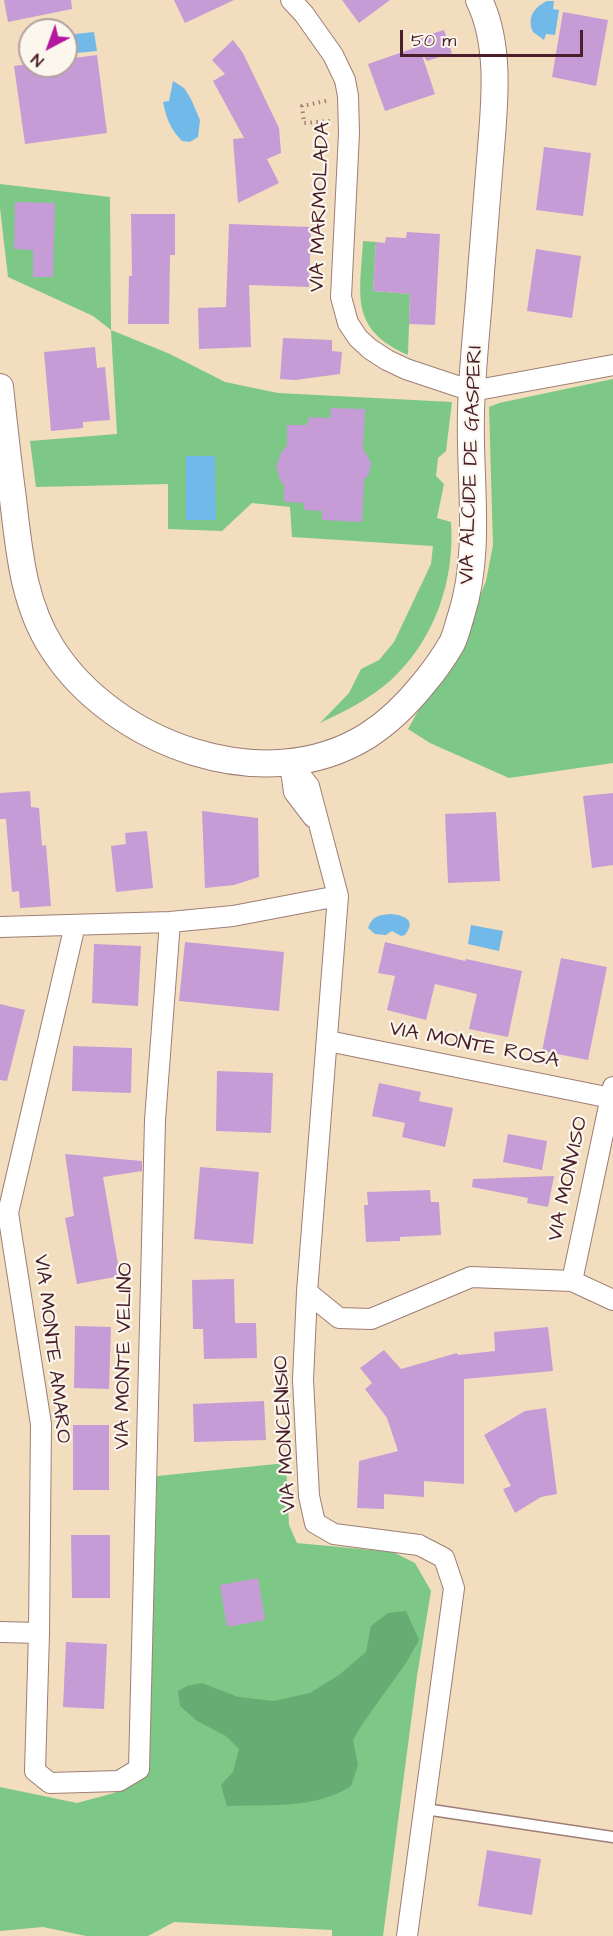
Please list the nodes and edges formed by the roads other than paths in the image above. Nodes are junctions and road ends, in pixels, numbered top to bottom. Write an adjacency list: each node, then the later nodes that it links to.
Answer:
1 (291, 0): 5 (street, VIA MARMOLADA)
2 (480, 0): 5 (street, VIA ALCIDE DE GASPERI)
3 (613, 365): 5 (street)
4 (0, 387): 6 (street, VIA ALCIDE DE GASPERI)
5 (472, 391): 6 (street, VIA ALCIDE DE GASPERI)
6 (290, 762): 7 (street, VIA MONCENISIO)
7 (338, 896): 8 (street); 11 (street, VIA MONCENISIO)
8 (170, 922): 9 (street); 18 (street, VIA MONTE VELINO)
9 (75, 926): 10 (street); 17 (street, VIA MONTE AMARO)
10 (0, 927)
11 (328, 1041): 12 (street, VIA MONTE ROSA); 14 (street, VIA MONCENISIO)
12 (612, 1093): 13 (street, VIA MONVISO)
13 (572, 1281): 14 (street); 15 (street)
14 (307, 1292): 19 (street, VIA MONCENISIO)
15 (613, 1300)
16 (0, 1632): 17 (street)
17 (39, 1633): 18 (street, VIA MONTE AMARO)
18 (119, 1780)
19 (425, 1809): 20 (lane); 21 (street, VIA MONCENISIO)
20 (613, 1837)
21 (407, 1936)

